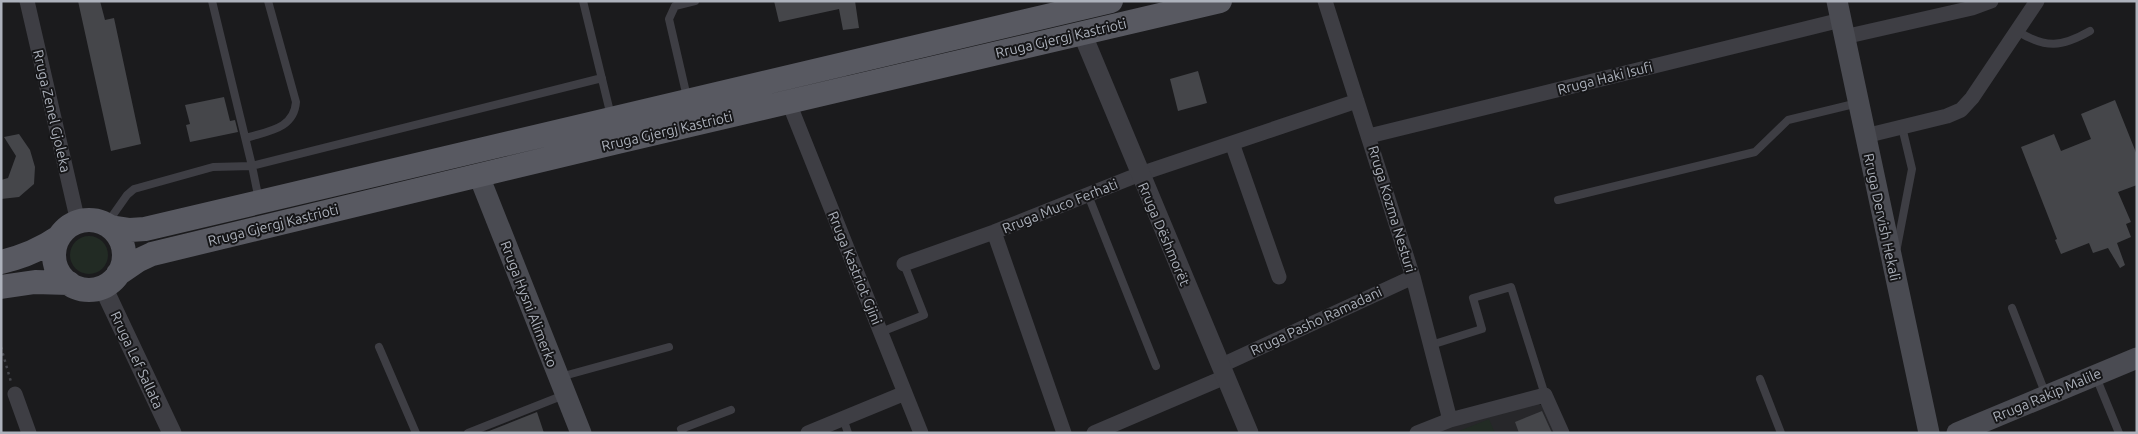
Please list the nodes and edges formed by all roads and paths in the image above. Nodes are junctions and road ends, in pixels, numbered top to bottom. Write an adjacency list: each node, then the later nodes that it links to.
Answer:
1 (27, 1): 33 (street, Rruga Zenel Gjoleka)
2 (212, 1): 25 (lane)
3 (268, 1): 25 (lane)
4 (583, 1): 16 (lane)
5 (695, 1): 17 (lane)
6 (1111, 1): 11 (main road, Rruga Gjergj Kastrioti)
7 (1220, 1): 15 (main road, Rruga Gjergj Kastrioti)
8 (1325, 1): 18 (street, Rruga Kozma Nesturi)
9 (1991, 1): 12 (street, Rruga Haki Isufi)
10 (2037, 1): 13 (street)
11 (1056, 7): 17 (main road, Rruga Gjergj Kastrioti)
12 (1840, 19): 20 (main road, Rruga Dervish Hekali); 23 (street, Rruga Haki Isufi)
13 (2017, 30): 14 (lane); 22 (street)
14 (2090, 31)
15 (1082, 34): 19 (main road, Rruga Gjergj Kastrioti); 28 (street, Rruga Dëshmorët)
16 (602, 78): 21 (lane); 27 (lane)
17 (688, 101): 21 (main road, Rruga Gjergj Kastrioti)
18 (1357, 101): 23 (street, Rruga Kozma Nesturi); 26 (street, Rruga Muco Ferhati)
19 (789, 103): 29 (main road, Rruga Gjergj Kastrioti); 46 (street, Rruga Kastriot Gjini)
20 (1858, 103): 24 (main road, Rruga Dervish Hekali); 31 (lane)
21 (611, 118): 32 (main road, Rruga Gjergj Kastrioti)
22 (1902, 127): 24 (street); 39 (lane)
23 (1369, 136): 40 (street, Rruga Kozma Nesturi)
24 (1865, 136): 39 (main road, Rruga Dervish Hekali)
25 (246, 138): 27 (lane)
26 (1232, 143): 28 (street, Rruga Muco Ferhati); 41 (street)
27 (252, 166): 32 (lane); 34 (lane)
28 (1140, 174): 30 (street, Rruga Muco Ferhati); 53 (street, Rruga Dëshmorët)
29 (479, 176): 42 (main road, Rruga Gjergj Kastrioti); 56 (main road, Rruga Hysni Alimerko)
30 (1088, 195): 35 (street, Rruga Muco Ferhati); 52 (lane)
31 (1558, 200)
32 (259, 202): 34 (main road, Rruga Gjergj Kastrioti)
33 (78, 222): 34 (main road); 36 (main road)
34 (108, 226): 42 (main road)
35 (994, 232): 38 (street, Rruga Muco Ferhati); 72 (street)
36 (59, 237): 37 (main road); 43 (main road)
37 (1, 262)
38 (904, 264): 46 (lane)
39 (1893, 266): 78 (main road, Rruga Dervish Hekali)
40 (1413, 277): 47 (street, Rruga Kozma Nesturi); 53 (street, Rruga Pasho Ramadani)
41 (1279, 278)
42 (111, 280): 43 (main road); 65 (street, Rruga Lef Sallata)
43 (69, 283): 44 (main road)
44 (1, 287)
45 (2012, 308): 60 (lane)
46 (881, 332): 57 (street, Rruga Kastriot Gjini)
47 (1431, 345): 59 (lane); 62 (street, Rruga Kozma Nesturi)
48 (1, 347): 58 (path)
49 (379, 347): 66 (lane)
50 (669, 347): 56 (lane)
51 (2137, 358): 54 (main road, Rruga Rakip Malile)
52 (1156, 366)
53 (1222, 372): 73 (street, Rruga Pasho Ramadani); 74 (street, Rruga Dëshmorët)
54 (2095, 375): 60 (main road, Rruga Rakip Malile); 80 (lane)
55 (1760, 379): 77 (lane)
56 (561, 386): 67 (lane); 68 (main road, Rruga Hysni Alimerko)
57 (905, 393): 63 (street); 71 (street, Rruga Kastriot Gjini)
58 (15, 394): 64 (street)
59 (1545, 395): 62 (street); 76 (street)
60 (2046, 395): 79 (main road, Rruga Rakip Malile)
61 (731, 410): 69 (lane)
62 (1450, 420): 75 (street)
63 (846, 426): 70 (street)
64 (28, 433)
65 (172, 433)
66 (416, 433)
67 (468, 433)
68 (581, 433)
69 (682, 433)
70 (808, 433)
71 (921, 433)
72 (1064, 433)
73 (1094, 433)
74 (1249, 433)
75 (1417, 433)
76 (1562, 433)
77 (1781, 433)
78 (1929, 433)
79 (1957, 433)
80 (2119, 433)

